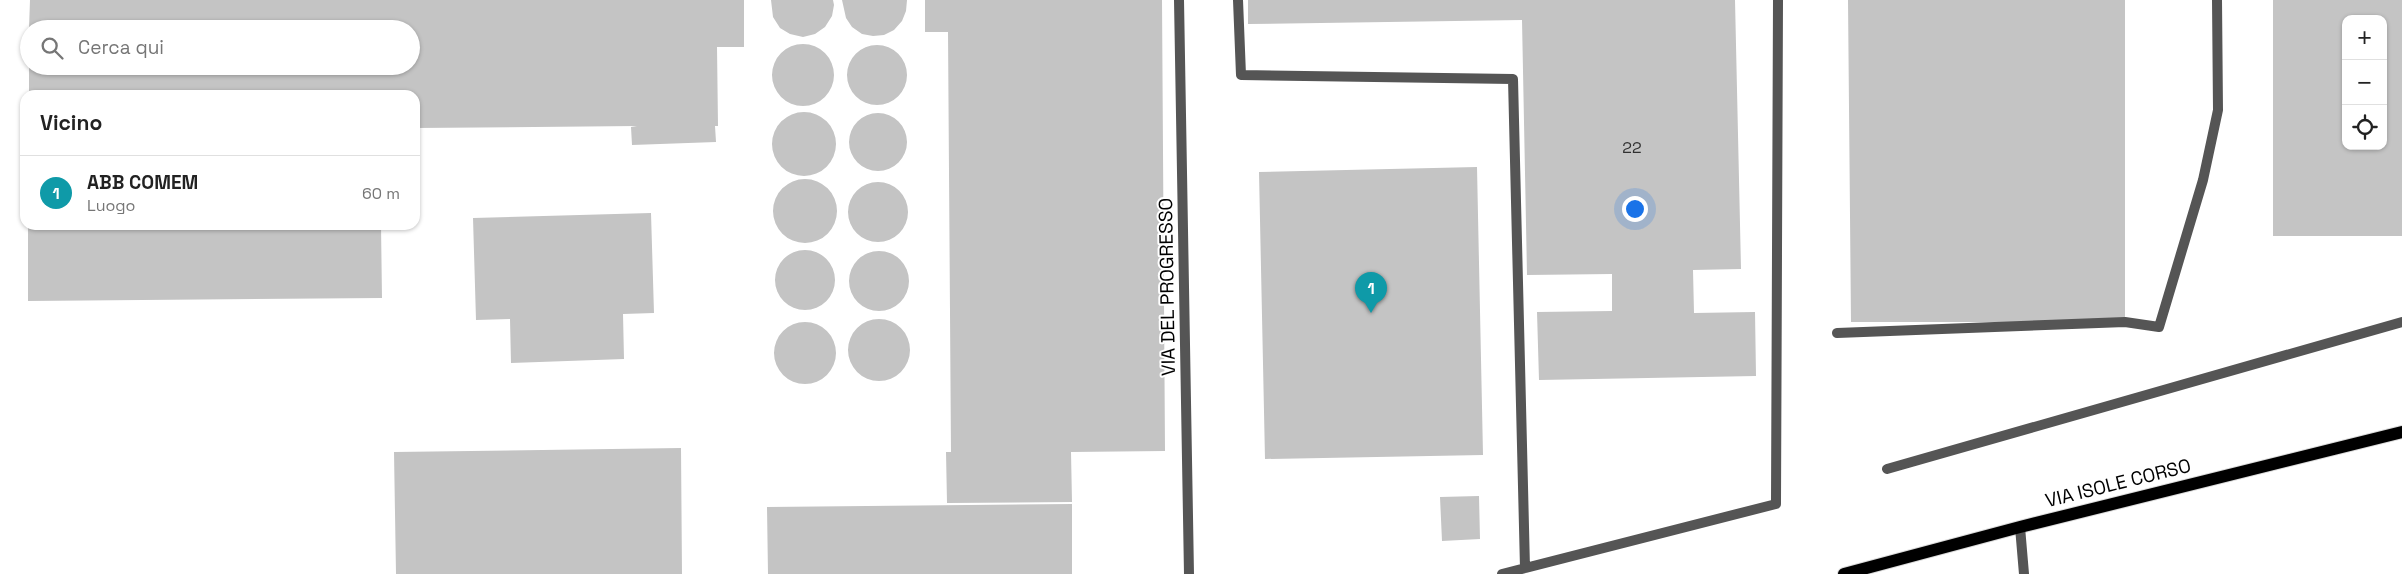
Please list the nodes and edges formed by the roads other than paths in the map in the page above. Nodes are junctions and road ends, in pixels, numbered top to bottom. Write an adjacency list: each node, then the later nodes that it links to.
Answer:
1 (1179, 0): 11 (street, VIA DEL PROGRESSO)
2 (1238, 0): 10 (street)
3 (1778, 0): 10 (street)
4 (2217, 0): 6 (street)
5 (2402, 322): 8 (street)
6 (1837, 334)
7 (2402, 432): 9 (main road, VIA ISOLE CORSO)
8 (1887, 468)
9 (2020, 527): 13 (main road, VIA ISOLE CORSO); 14 (street)
10 (1525, 568): 12 (street)
11 (1189, 574)
12 (1502, 574)
13 (1844, 574)
14 (2024, 574)

